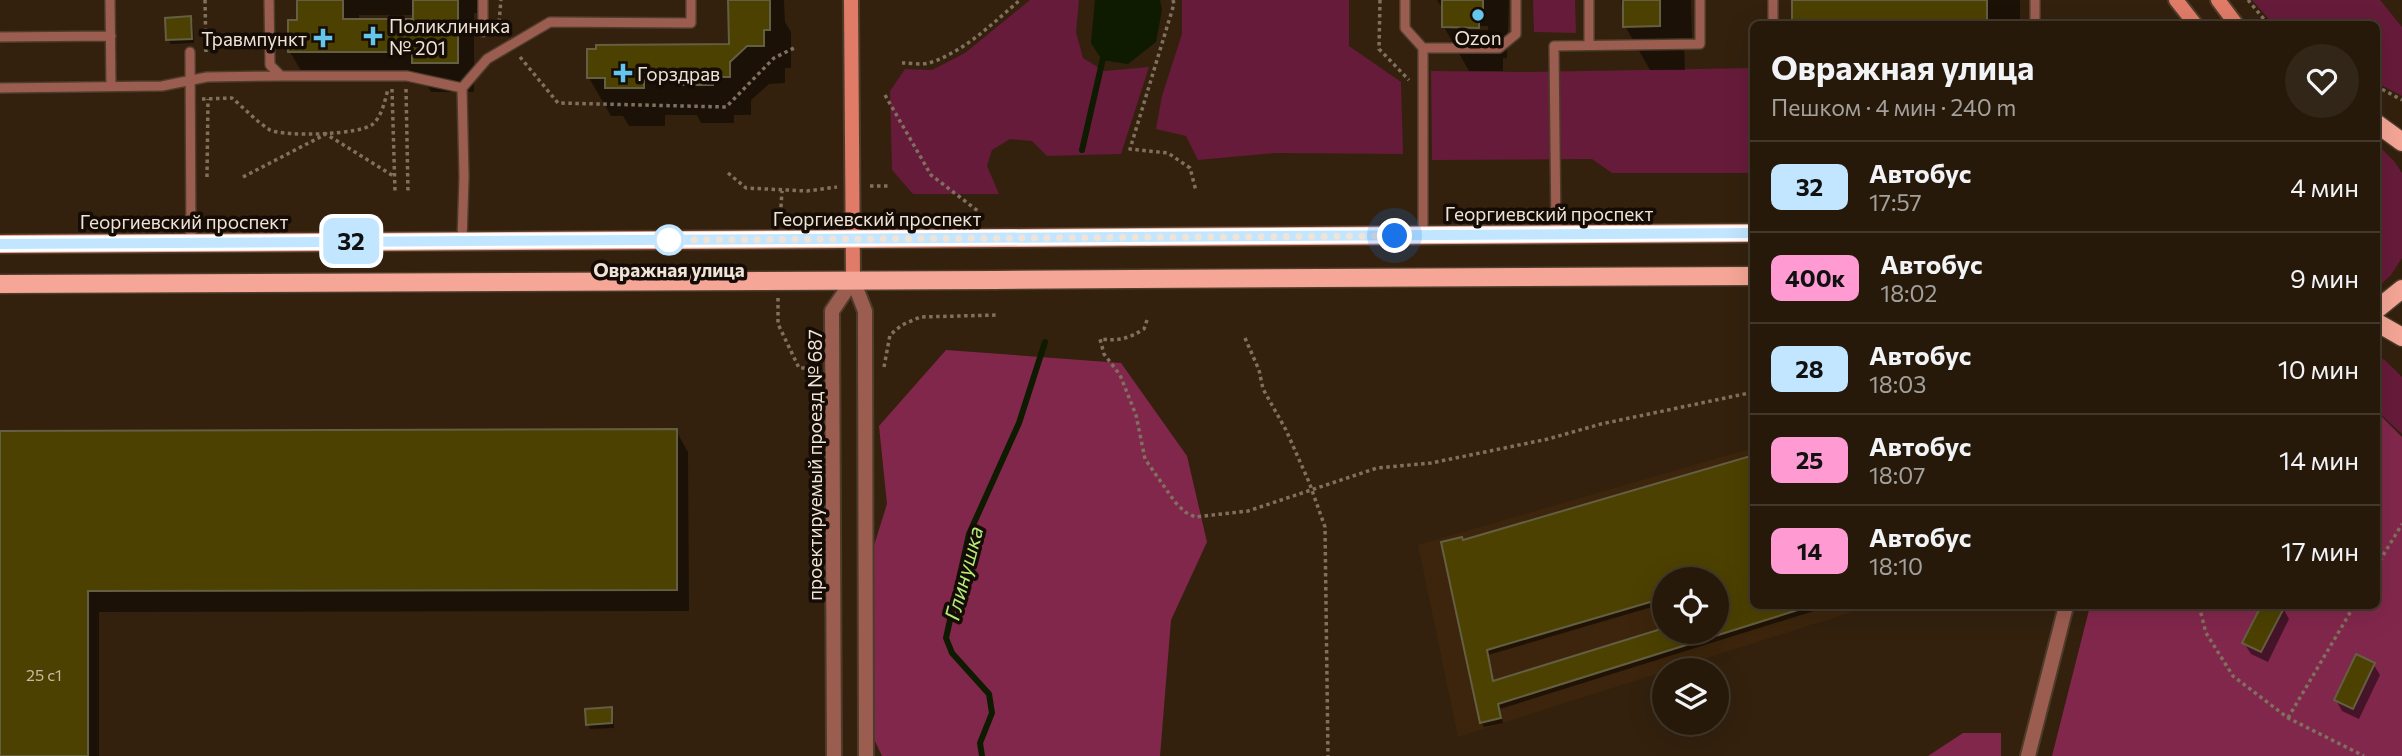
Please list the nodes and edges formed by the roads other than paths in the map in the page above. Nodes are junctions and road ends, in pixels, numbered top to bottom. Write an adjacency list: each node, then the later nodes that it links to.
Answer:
1 (110, 0): 19 (lane)
2 (268, 0): 24 (lane)
3 (483, 0): 18 (lane)
4 (691, 0): 28 (lane)
5 (851, 0): 34 (main road)
6 (1405, 0): 22 (lane)
7 (1516, 0): 22 (lane)
8 (1589, 0): 21 (lane)
9 (1700, 0): 21 (lane)
10 (1773, 0): 14 (lane)
11 (2035, 0): 15 (lane)
12 (2176, 0): 16 (main road)
13 (2218, 0): 17 (main road)
14 (1773, 21)
15 (2035, 21)
16 (2193, 21)
17 (2234, 21)
18 (483, 32)
19 (111, 36): 20 (lane); 26 (lane)
20 (0, 37)
21 (1589, 45): 32 (lane)
22 (1423, 48): 33 (lane)
23 (190, 52): 25 (lane)
24 (281, 76): 25 (lane); 28 (lane)
25 (190, 80): 26 (lane); 36 (lane)
26 (111, 86): 27 (lane)
27 (0, 88)
28 (462, 88): 35 (lane)
29 (2380, 126): 30 (main road)
30 (2402, 142)
31 (1750, 233): 32 (main road, Георгиевский проспект)
32 (1556, 234): 33 (main road, Георгиевский проспект)
33 (1423, 235): 34 (main road, Георгиевский проспект, bridge)
34 (852, 239): 35 (main road, Георгиевский проспект); 39 (main road)
35 (462, 241): 36 (main road, Георгиевский проспект)
36 (191, 242): 37 (main road, Георгиевский проспект)
37 (0, 244)
38 (1750, 276): 39 (main road, bridge)
39 (853, 280): 40 (main road); 46 (street, проектируемый проезд № 687); 47 (street)
40 (0, 284)
41 (2402, 289): 42 (main road)
42 (2380, 307)
43 (2380, 324): 44 (main road)
44 (2402, 337)
45 (2065, 609): 48 (street)
46 (834, 756)
47 (866, 756)
48 (2028, 756)

